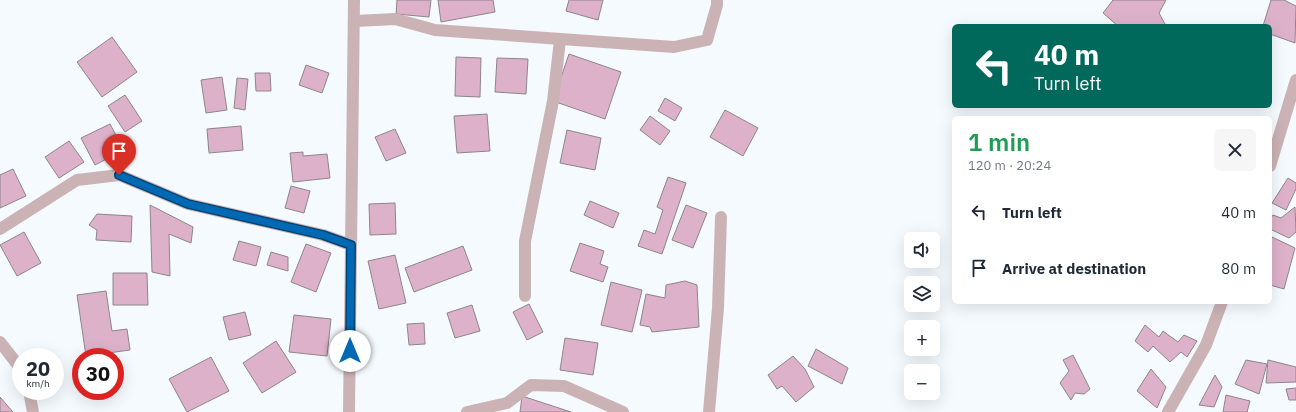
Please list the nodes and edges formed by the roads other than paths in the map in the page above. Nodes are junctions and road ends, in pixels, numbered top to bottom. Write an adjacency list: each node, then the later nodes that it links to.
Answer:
1 (354, 0): 3 (street)
2 (717, 0): 4 (street)
3 (356, 21): 4 (street); 9 (street)
4 (560, 40): 10 (street)
5 (1296, 80): 6 (street)
6 (1272, 159)
7 (721, 217): 19 (street)
8 (0, 229): 9 (street)
9 (351, 245): 16 (street)
10 (525, 296)
11 (1221, 304): 20 (street)
12 (0, 342): 13 (street)
13 (12, 357)
14 (31, 400): 15 (street)
15 (34, 412)
16 (349, 412)
17 (467, 412): 18 (street)
18 (623, 412)
19 (709, 412)
20 (1168, 412)

